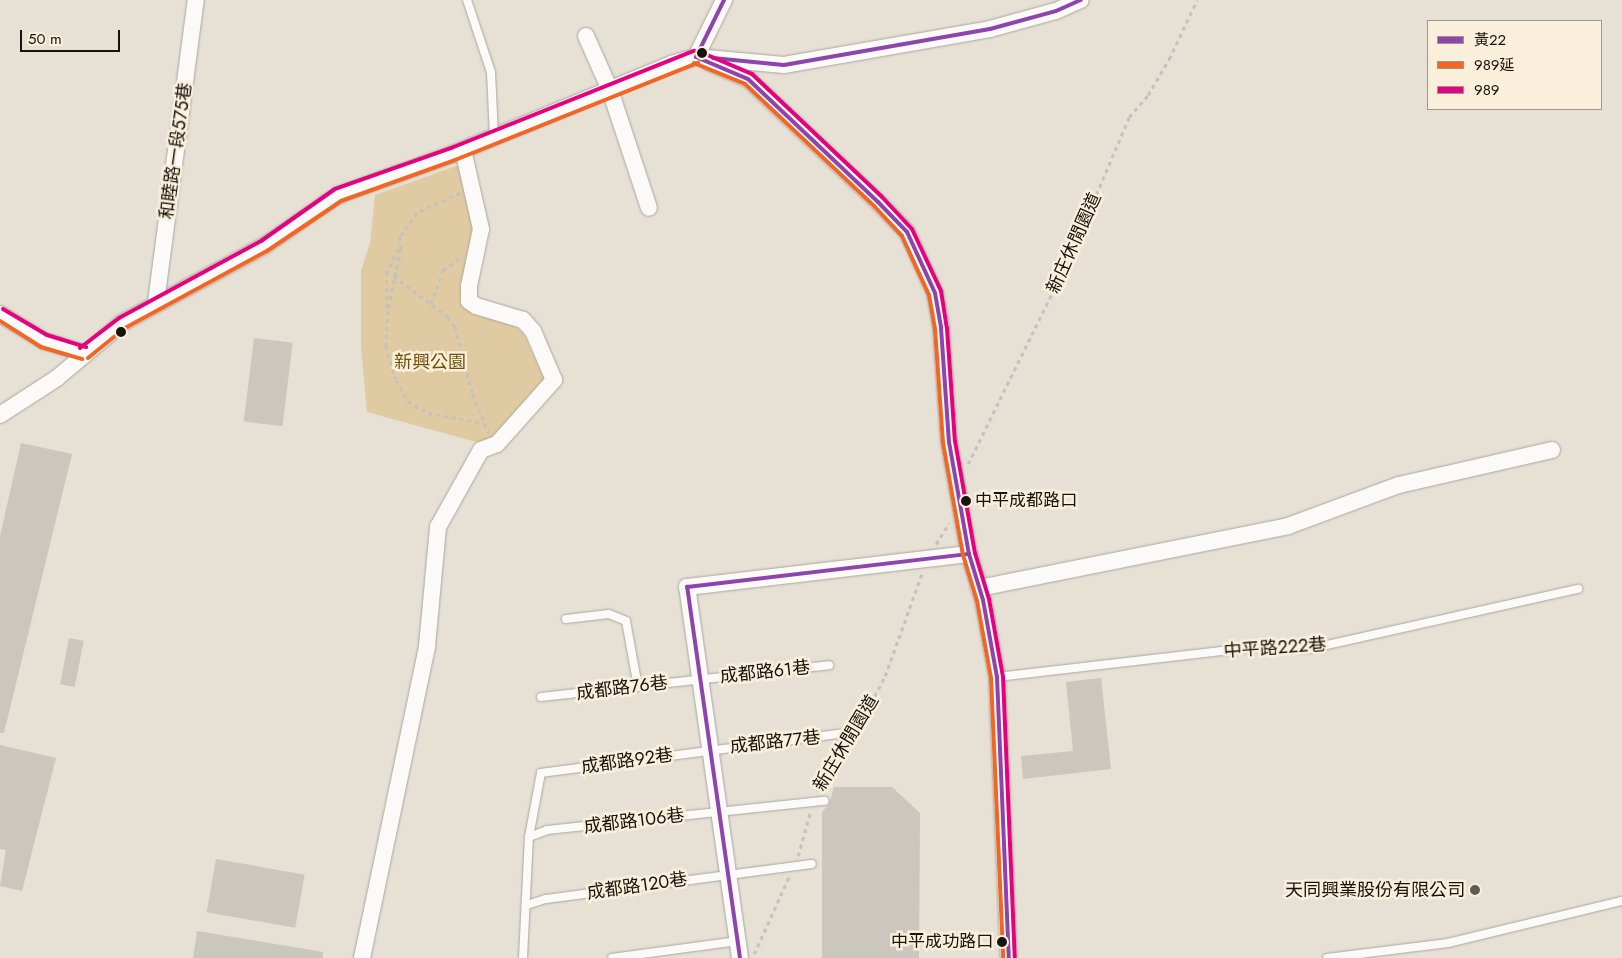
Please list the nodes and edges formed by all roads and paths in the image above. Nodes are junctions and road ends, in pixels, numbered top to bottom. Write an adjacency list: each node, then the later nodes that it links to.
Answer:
1 (196, 0): 16 (street, 和睦路一段575巷)
2 (467, 0): 9 (lane)
3 (724, 0): 7 (street)
4 (1081, 0): 7 (street)
5 (1197, 0): 25 (path, 新庄休閒園道)
6 (586, 36): 8 (street)
7 (696, 57): 8 (street); 26 (street)
8 (610, 90): 9 (street); 12 (street)
9 (494, 137): 10 (street)
10 (464, 150): 11 (street); 16 (street)
11 (471, 187): 13 (path); 14 (street)
12 (649, 208)
13 (400, 243): 15 (path); 18 (path)
14 (479, 246): 17 (path); 23 (street)
15 (394, 276): 17 (path); 18 (path)
16 (156, 302): 20 (street)
17 (431, 304): 22 (path)
18 (388, 311): 22 (path)
19 (0, 314): 20 (street)
20 (84, 354): 21 (street)
21 (0, 415)
22 (484, 423): 23 (path)
23 (497, 444): 50 (street)
24 (1552, 450): 29 (street)
25 (967, 468)
26 (959, 504): 27 (street); 28 (path, 新庄休閒園道)
27 (969, 554): 28 (street); 29 (street)
28 (927, 559): 34 (street); 40 (path, 新庄休閒園道)
29 (979, 588): 33 (street)
30 (1578, 589): 33 (lane, 中平路222巷)
31 (566, 619): 35 (lane)
32 (829, 665): 34 (lane, 成都路61巷)
33 (998, 677): 55 (street)
34 (702, 678): 35 (lane, 成都路76巷); 38 (street)
35 (638, 687): 36 (lane, 成都路76巷)
36 (541, 697)
37 (839, 734): 38 (lane, 成都路77巷)
38 (712, 749): 41 (street); 42 (lane, 成都路92巷)
39 (824, 801): 40 (lane, 成都路106巷)
40 (812, 802): 41 (lane, 成都路106巷); 44 (path, 新庄休閒園道)
41 (720, 811): 42 (lane, 成都路106巷); 45 (street)
42 (529, 837): 47 (lane)
43 (812, 864): 44 (lane, 成都路120巷)
44 (793, 866): 45 (lane, 成都路120巷); 54 (path, 新庄休閒園道)
45 (728, 873): 47 (lane, 成都路120巷); 48 (street)
46 (1622, 901): 49 (lane)
47 (527, 905): 51 (lane)
48 (738, 941): 52 (lane); 53 (street)
49 (1347, 957): 56 (lane)
50 (362, 958)
51 (523, 958)
52 (612, 958)
53 (740, 958)
54 (752, 958)
55 (1008, 958)
56 (1327, 958)

